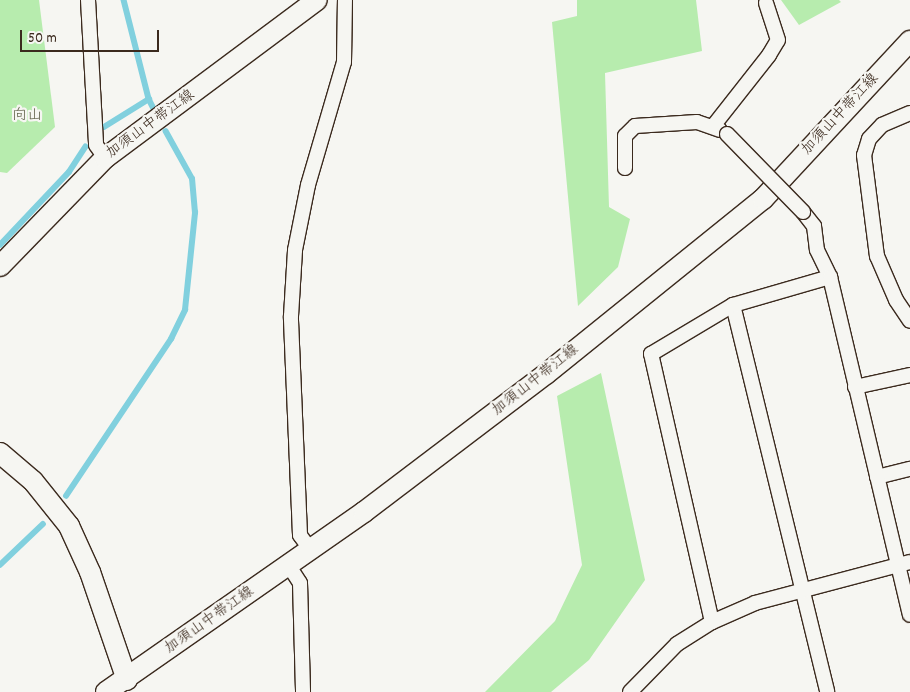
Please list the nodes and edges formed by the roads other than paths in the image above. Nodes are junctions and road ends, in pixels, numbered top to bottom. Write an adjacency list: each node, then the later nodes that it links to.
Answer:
1 (88, 0): 8 (street)
2 (317, 0): 8 (main road, 加須山中帯江線)
3 (345, 0): 19 (street)
4 (766, 4): 7 (street)
5 (910, 41): 19 (main road, 加須山中帯江線)
6 (910, 113): 13 (street)
7 (714, 125): 9 (street); 11 (street, bridge)
8 (105, 158): 10 (main road, 加須山中帯江線)
9 (625, 168)
10 (0, 266)
11 (830, 277): 12 (street); 15 (street)
12 (733, 305): 22 (street); 24 (street)
13 (910, 321)
14 (910, 375): 15 (street)
15 (855, 387): 18 (street)
16 (0, 453): 25 (main road)
17 (910, 469): 18 (street)
18 (877, 477): 20 (street)
19 (310, 549): 21 (main road, 加須山中帯江線)
20 (904, 564): 22 (street); 23 (street)
21 (289, 566): 25 (main road, 加須山中帯江線); 27 (street)
22 (804, 589): 24 (street); 29 (street)
23 (910, 615)
24 (712, 622): 28 (street)
25 (127, 680): 26 (main road, 加須山中帯江線)
26 (106, 692)
27 (303, 692)
28 (630, 692)
29 (827, 692)

